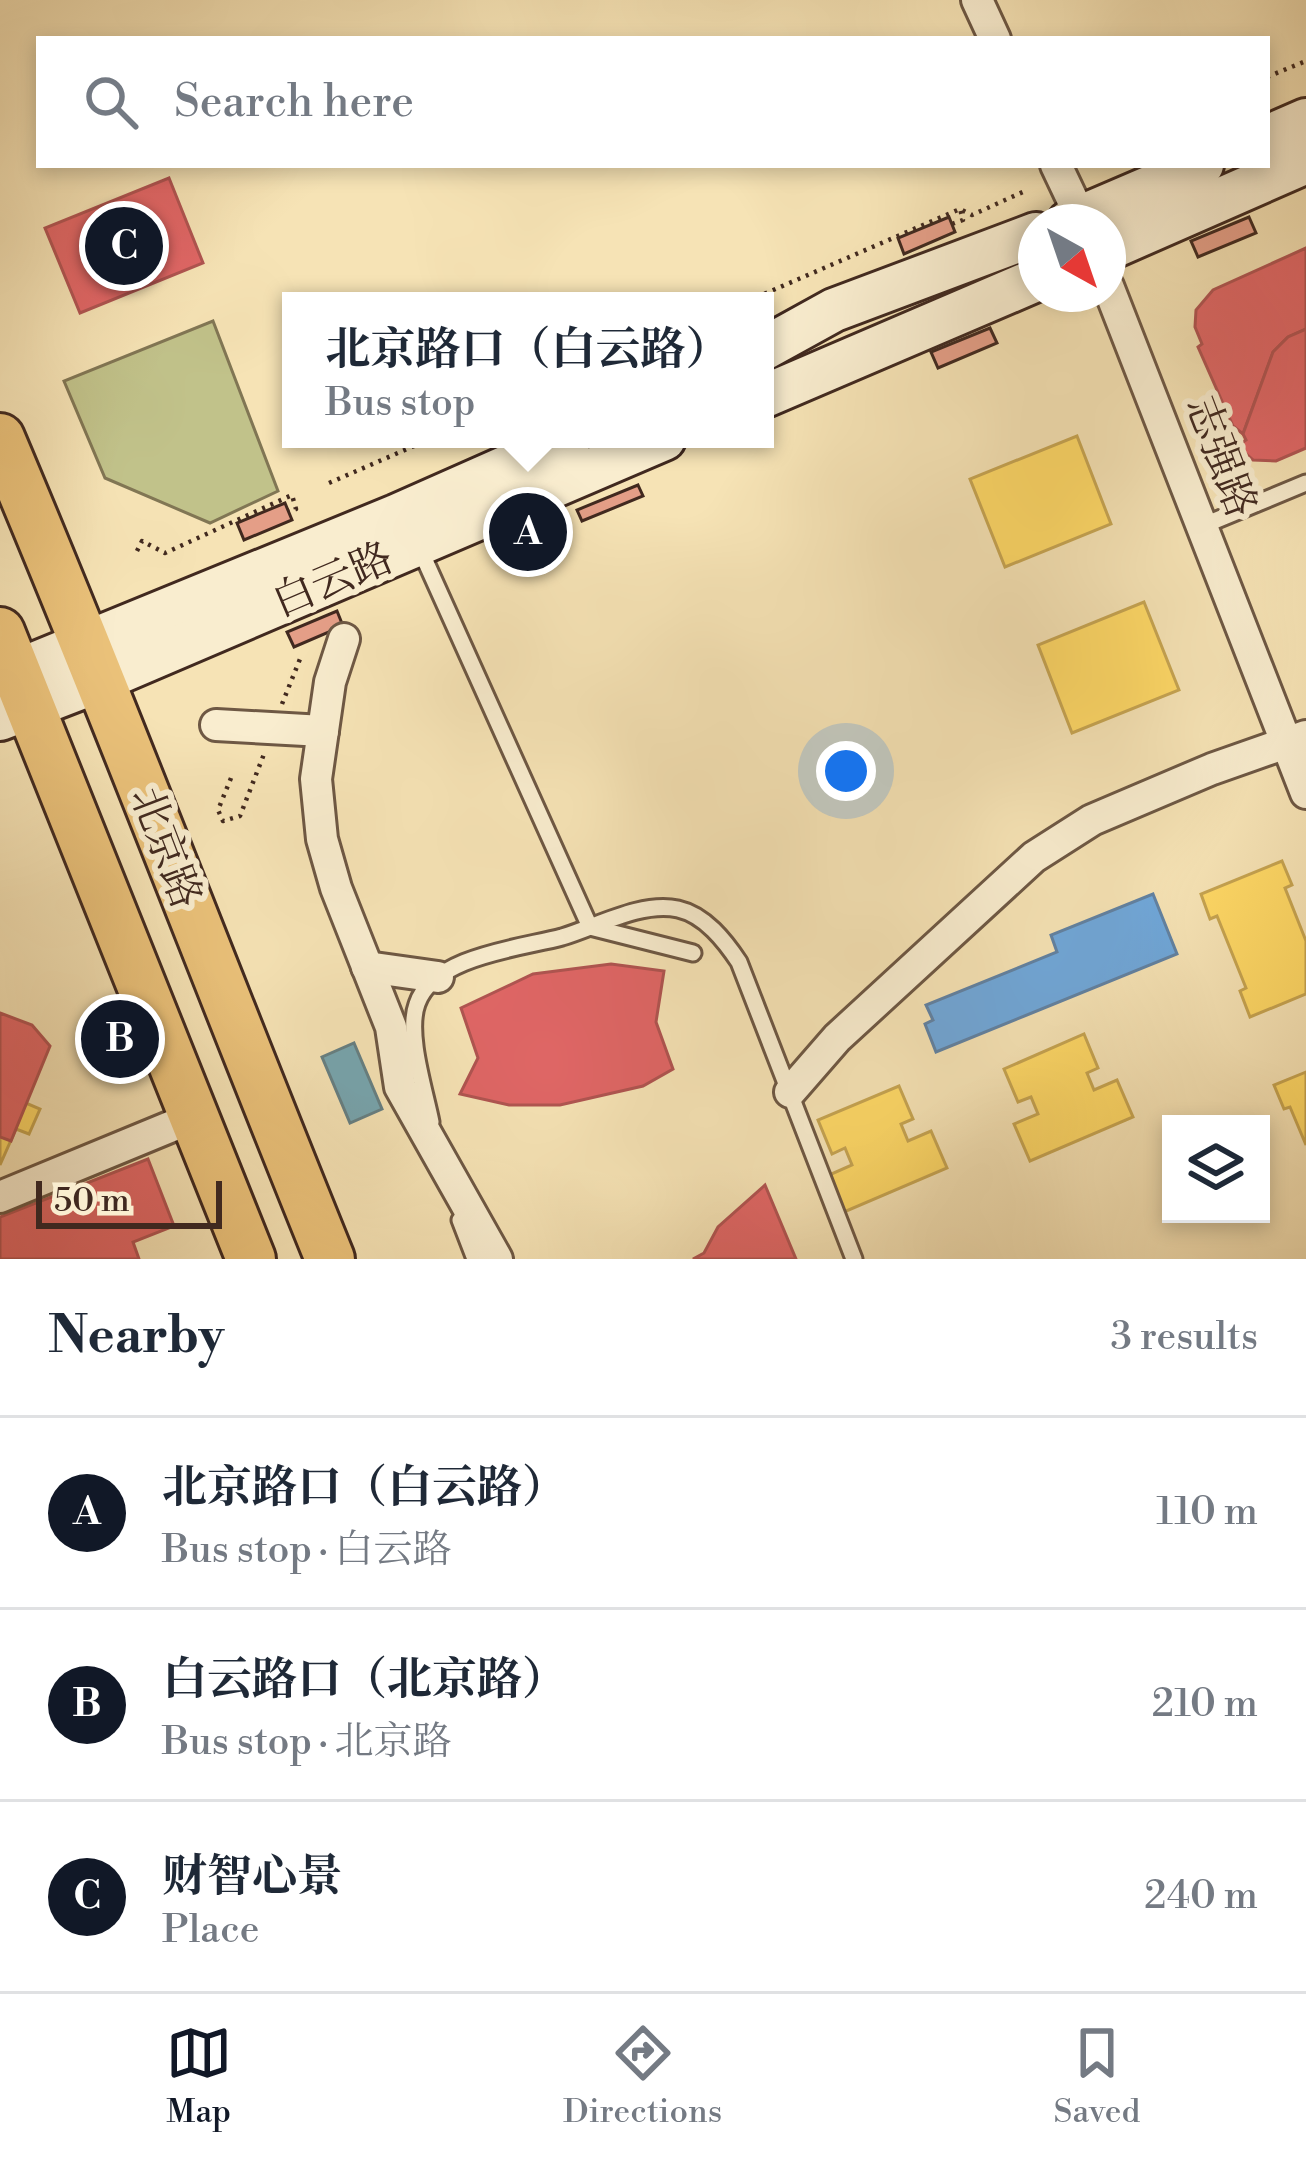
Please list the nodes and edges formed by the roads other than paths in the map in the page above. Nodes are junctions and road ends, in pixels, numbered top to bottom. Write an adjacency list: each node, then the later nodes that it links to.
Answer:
1 (976, 0): 2 (street)
2 (994, 36)
3 (1306, 120): 4 (main road)
4 (1270, 136)
5 (1306, 162): 10 (main road)
6 (1057, 168): 8 (street)
7 (1196, 168): 9 (main road)
8 (1074, 204)
9 (1126, 206)
10 (1126, 216)
11 (1018, 241): 14 (main road)
12 (1018, 288): 15 (main road)
13 (1118, 312): 20 (street, 志强路)
14 (774, 343)
15 (774, 392)
16 (0, 438): 23 (main road, 北京路)
17 (550, 448): 23 (main road, 白云路)
18 (643, 448): 21 (main road, 白云路)
19 (1306, 483): 20 (lane)
20 (1202, 526): 27 (street, 志强路)
21 (418, 544): 23 (main road, 白云路); 29 (lane)
22 (344, 639): 26 (street)
23 (94, 662): 24 (main road, 白云路); 38 (main road, 北京路)
24 (9, 682): 34 (main road, 北京路)
25 (216, 725): 26 (street)
26 (323, 731): 31 (street)
27 (1296, 738): 28 (street, 志强路); 33 (street)
28 (1306, 793)
29 (590, 927): 30 (lane); 32 (lane); 33 (lane)
30 (693, 953)
31 (367, 967): 32 (street); 35 (street)
32 (438, 977): 35 (lane)
33 (790, 1092): 41 (lane)
34 (194, 1117): 36 (street); 37 (main road, 北京路)
35 (436, 1150): 39 (lane); 40 (street)
36 (0, 1196)
37 (251, 1259)
38 (330, 1259)
39 (475, 1259)
40 (497, 1259)
41 (854, 1259)

